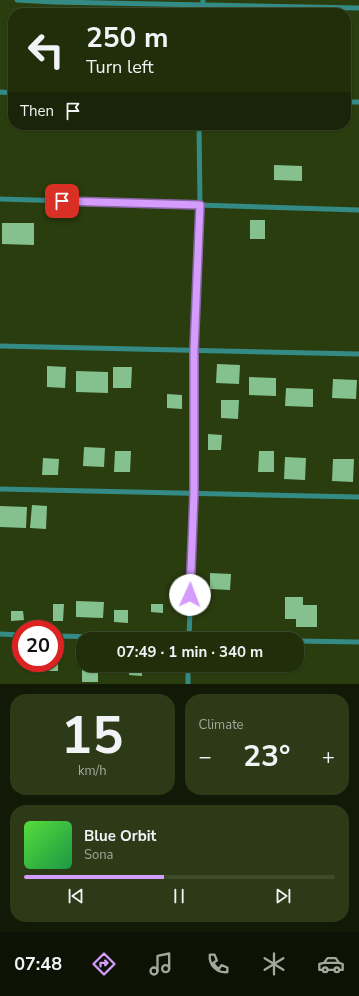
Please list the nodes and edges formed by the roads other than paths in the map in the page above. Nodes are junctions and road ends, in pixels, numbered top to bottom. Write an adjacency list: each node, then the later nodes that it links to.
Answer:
1 (17, 0): 2 (lane)
2 (203, 2): 3 (lane)
3 (359, 8)
4 (200, 130): 6 (lane)
5 (0, 199): 6 (lane)
6 (200, 205): 7 (lane); 9 (lane)
7 (359, 210)
8 (0, 346): 9 (lane)
9 (194, 351): 10 (lane); 12 (lane)
10 (359, 354)
11 (0, 489): 12 (lane)
12 (194, 494): 13 (lane); 14 (lane)
13 (359, 497)
14 (189, 632)
15 (0, 634): 16 (lane)
16 (12, 635)
17 (64, 636): 18 (lane)
18 (76, 636)
19 (304, 641): 20 (lane)
20 (359, 642)
21 (188, 672): 22 (lane)
22 (188, 684)

